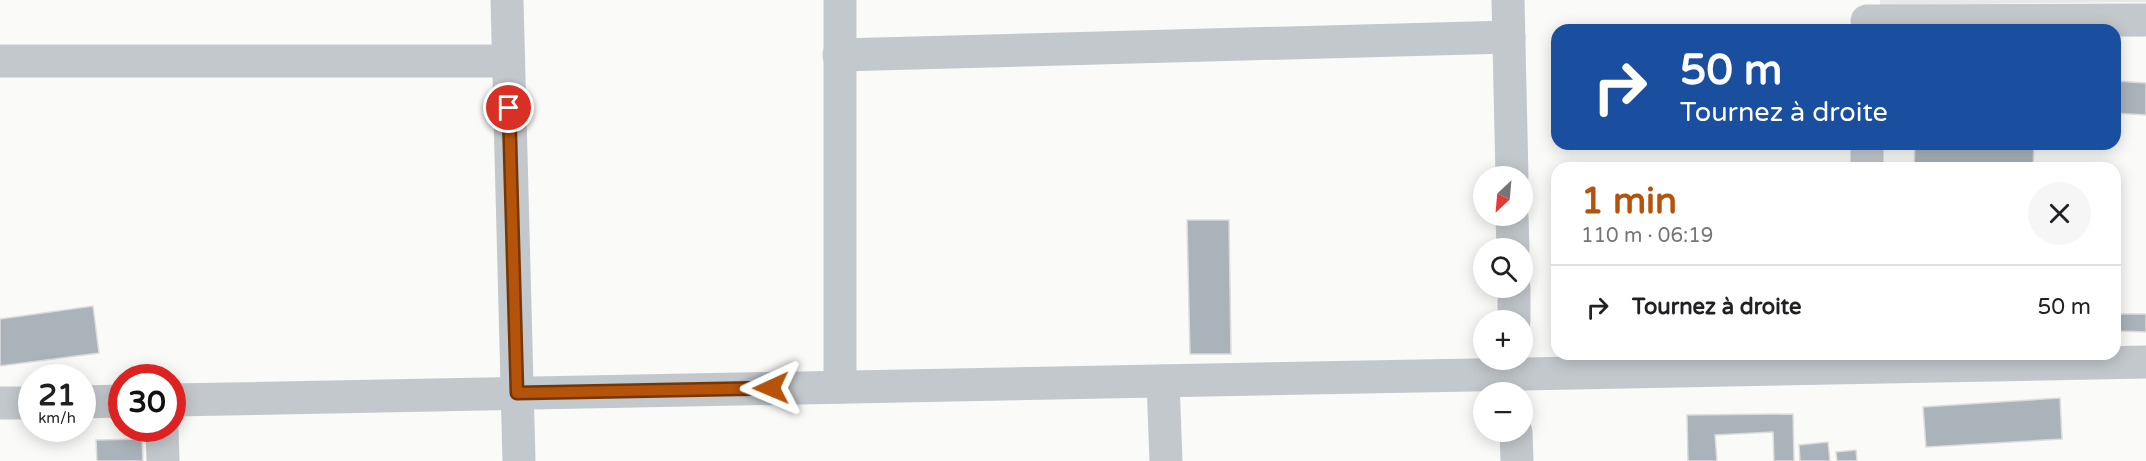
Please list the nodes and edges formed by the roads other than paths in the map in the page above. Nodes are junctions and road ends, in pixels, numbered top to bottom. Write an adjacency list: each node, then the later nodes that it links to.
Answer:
1 (507, 0): 9 (street)
2 (840, 0): 7 (street)
3 (1509, 0): 6 (street)
4 (1867, 17): 5 (street)
5 (2146, 20)
6 (1509, 37): 7 (street); 10 (street)
7 (839, 55): 15 (street)
8 (0, 61): 9 (street)
9 (508, 61): 16 (street)
10 (1512, 166)
11 (1867, 361): 12 (street); 13 (street)
12 (2146, 362)
13 (1515, 376): 14 (street)
14 (1163, 381): 15 (street); 24 (street)
15 (840, 387): 16 (street)
16 (517, 393): 17 (street); 23 (street)
17 (186, 400)
18 (0, 403): 19 (street)
19 (18, 403)
20 (162, 442): 22 (street)
21 (1516, 442): 25 (street)
22 (163, 461)
23 (519, 461)
24 (1166, 461)
25 (1517, 461)

